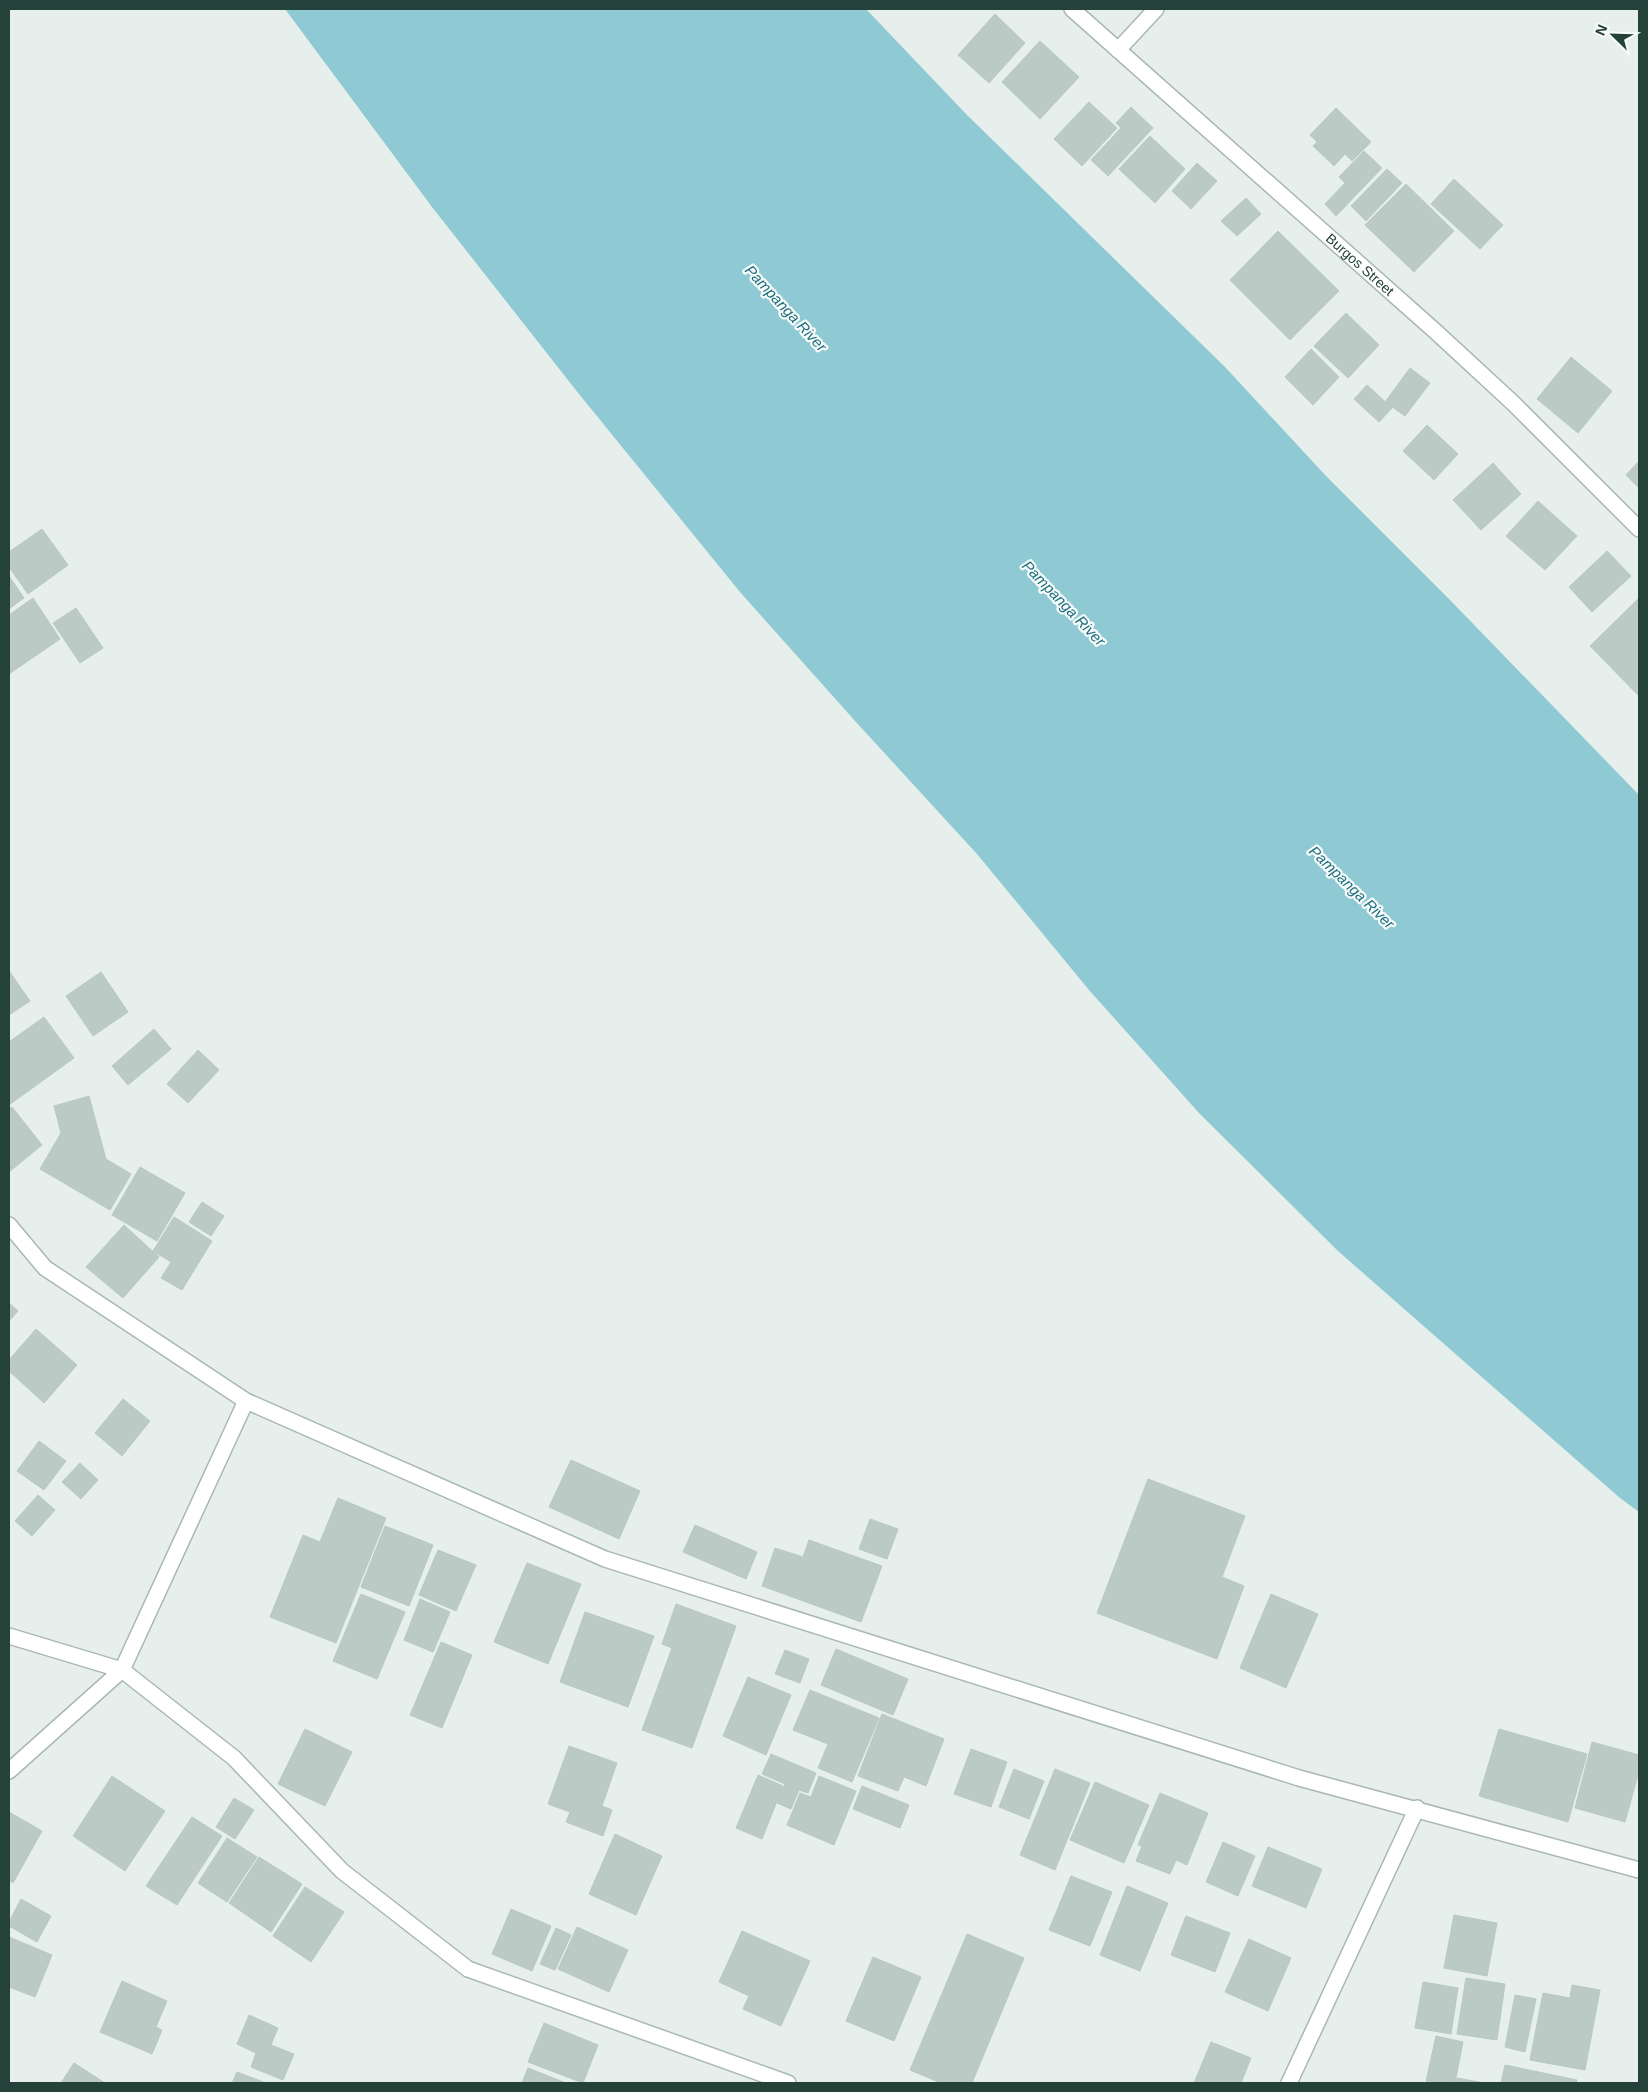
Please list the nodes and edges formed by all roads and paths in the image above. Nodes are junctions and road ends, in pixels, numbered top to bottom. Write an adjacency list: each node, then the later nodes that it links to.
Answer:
1 (1072, 9): 3 (street, Burgos Street)
2 (1156, 9): 3 (street)
3 (1118, 50): 4 (street, Burgos Street)
4 (1639, 529)
5 (9, 1225): 6 (street)
6 (246, 1401): 8 (street); 10 (street)
7 (9, 1636): 8 (street)
8 (122, 1670): 9 (street); 12 (street)
9 (9, 1771)
10 (1417, 1808): 11 (street); 13 (street)
11 (1639, 1870)
12 (788, 2083)
13 (1289, 2083)

